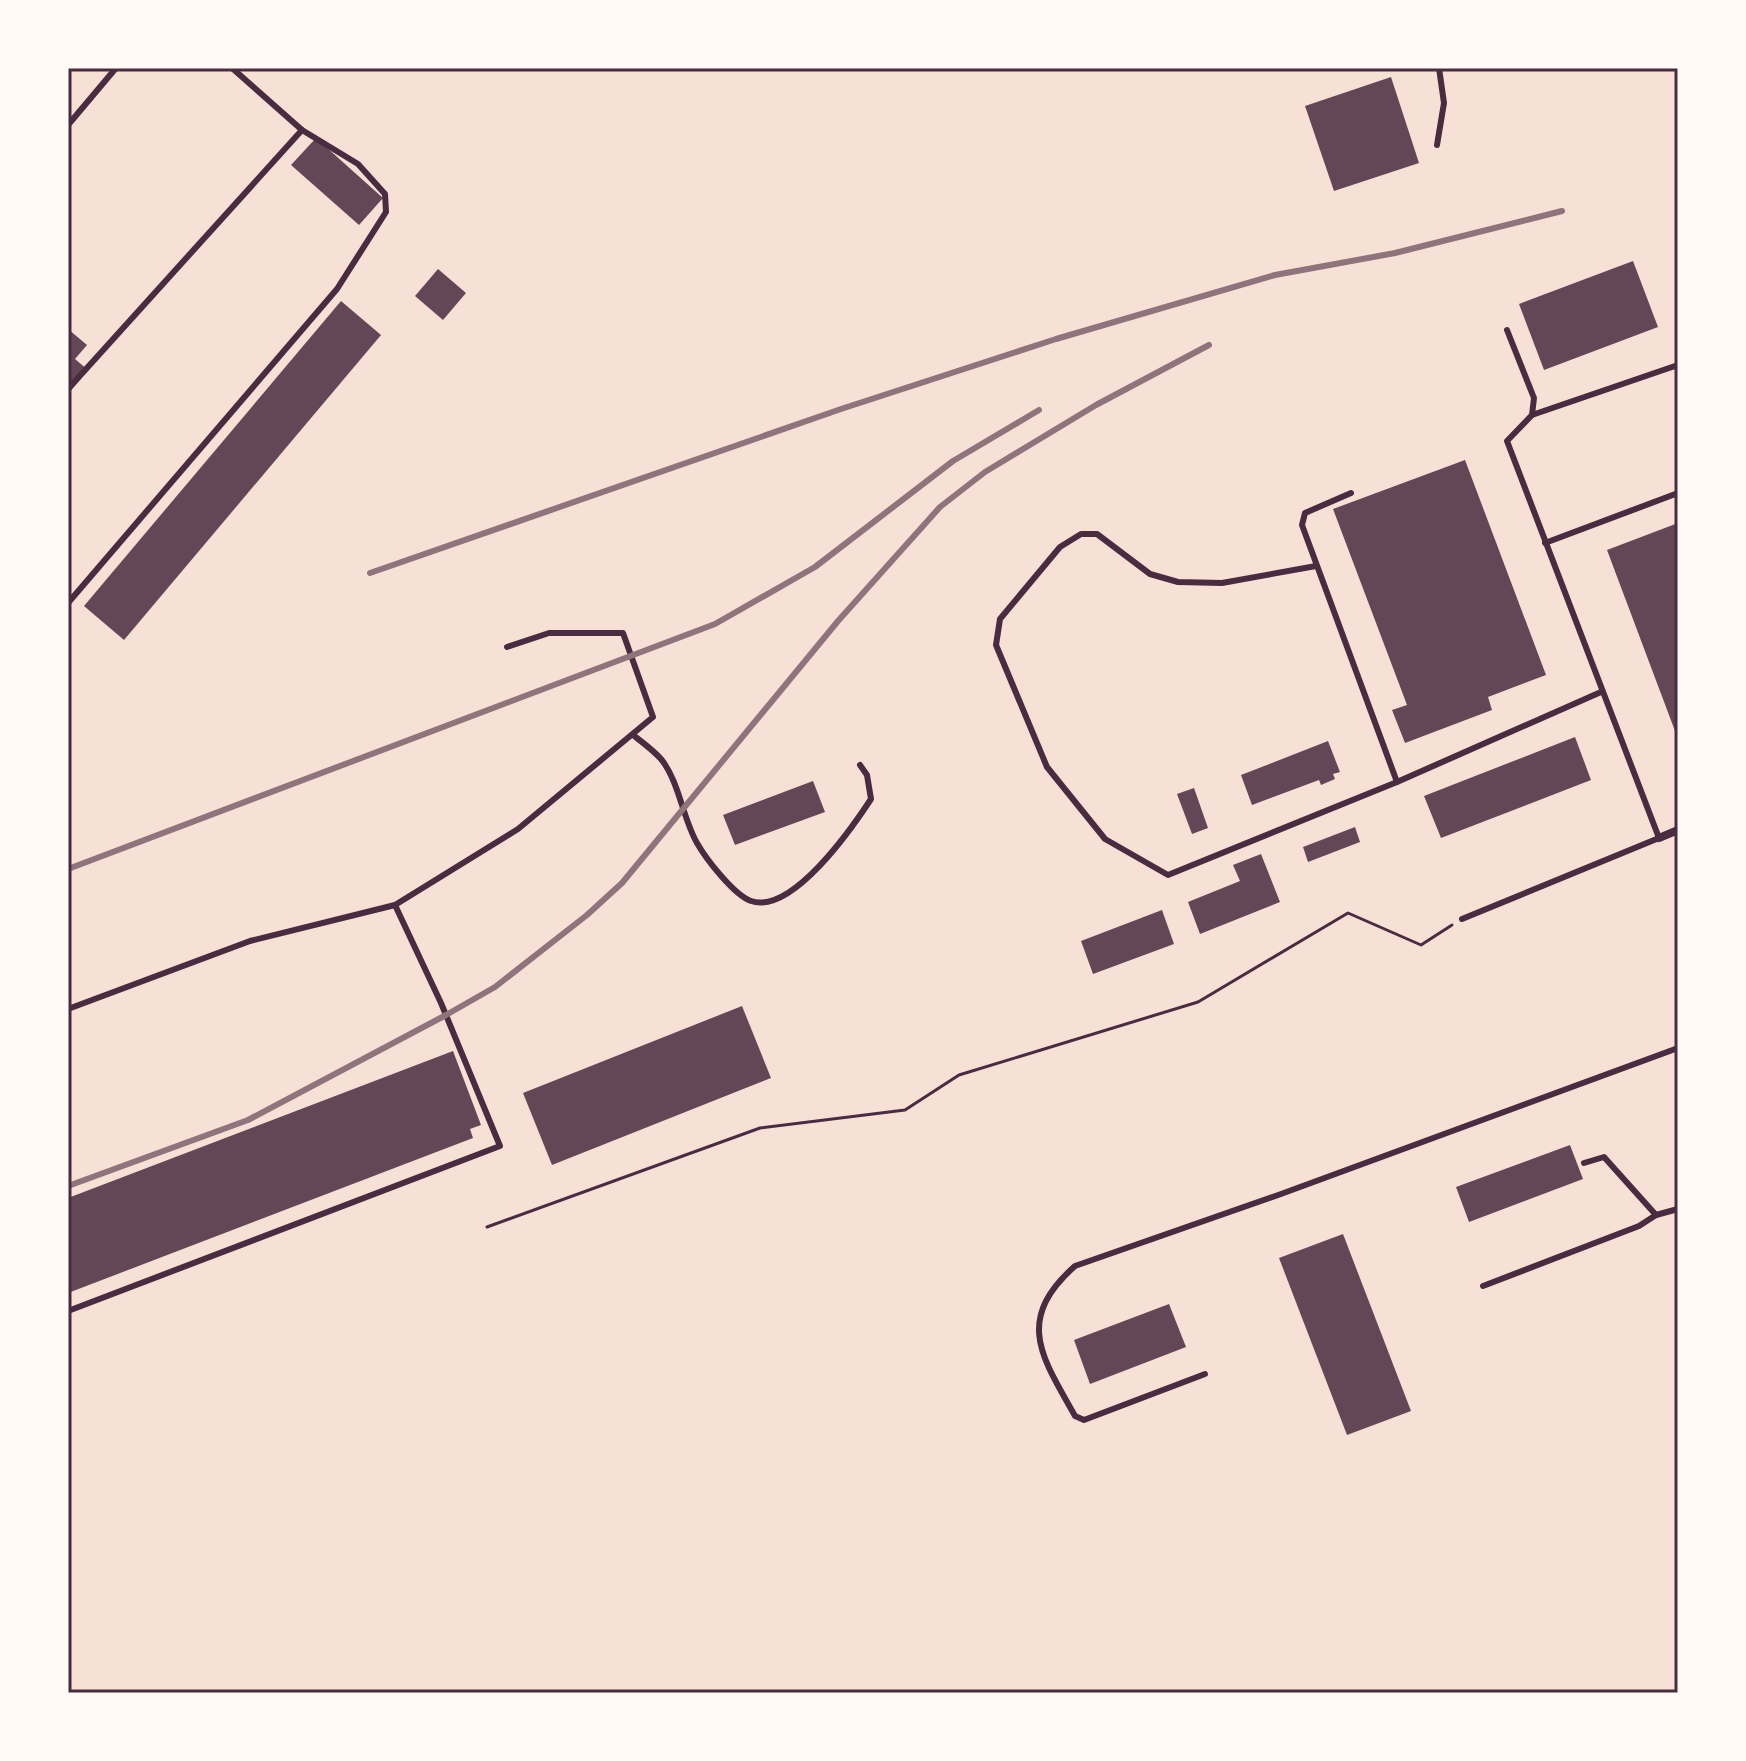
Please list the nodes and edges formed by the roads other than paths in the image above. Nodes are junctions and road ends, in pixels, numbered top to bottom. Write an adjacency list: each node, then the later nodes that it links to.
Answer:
1 (116, 68): 4 (lane)
2 (232, 68): 5 (lane)
3 (1439, 68): 6 (lane)
4 (68, 125)
5 (302, 130): 9 (lane); 15 (lane)
6 (1437, 145)
7 (1507, 330): 10 (lane)
8 (1678, 368): 10 (lane)
9 (68, 389)
10 (1532, 415): 13 (lane)
11 (1351, 493): 14 (lane)
12 (1678, 493): 13 (lane)
13 (1545, 543): 17 (lane)
14 (1316, 566): 20 (lane); 20 (lane)
15 (68, 603)
16 (507, 647): 18 (lane)
17 (1601, 692): 20 (lane); 22 (lane)
18 (633, 735): 19 (lane); 23 (lane)
19 (860, 765)
20 (1397, 782)
21 (1678, 830): 22 (street)
22 (1659, 838): 24 (lane)
23 (395, 905): 25 (lane); 31 (lane)
24 (1462, 919)
25 (68, 1009)
26 (1678, 1049): 32 (lane)
27 (1584, 1163): 29 (lane)
28 (1678, 1209): 29 (lane)
29 (1656, 1215): 30 (lane)
30 (1483, 1286)
31 (68, 1311)
32 (1205, 1374)

